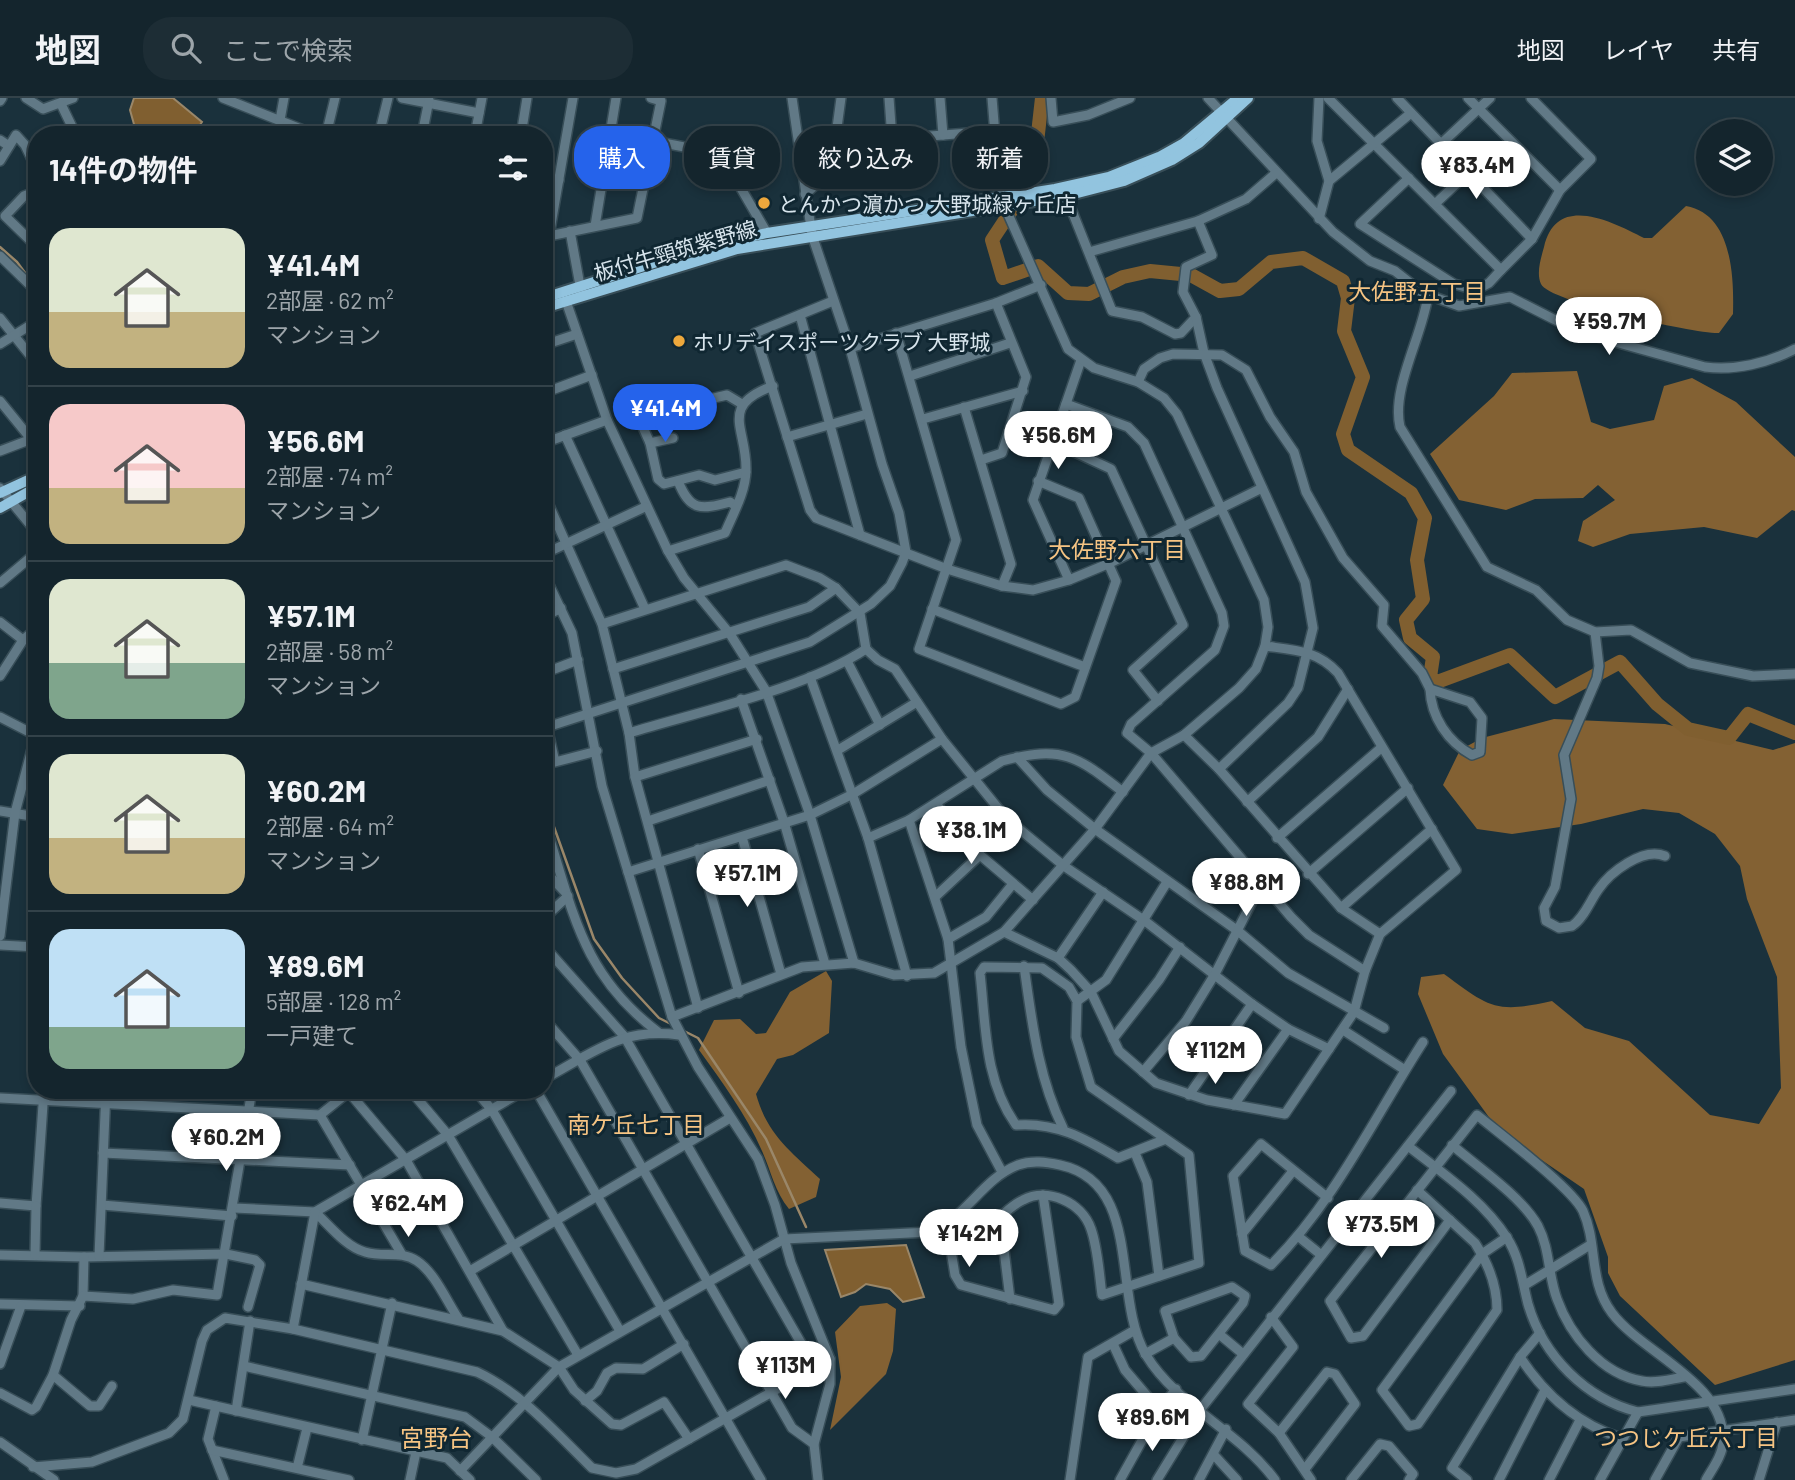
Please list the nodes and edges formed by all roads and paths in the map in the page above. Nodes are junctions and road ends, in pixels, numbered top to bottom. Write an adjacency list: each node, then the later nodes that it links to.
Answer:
1 (26, 98): 30 (street)
2 (73, 98): 30 (street)
3 (284, 98): 35 (street)
4 (335, 98): 38 (street)
5 (388, 98): 39 (street)
6 (402, 98): 29 (street)
7 (482, 98): 32 (street)
8 (527, 98): 42 (street)
9 (573, 98): 58 (street)
10 (616, 98): 71 (street)
11 (651, 98): 43 (street)
12 (792, 98): 64 (street)
13 (841, 98): 64 (street)
14 (889, 98): 46 (street)
15 (940, 98): 46 (street)
16 (992, 98): 44 (street)
17 (1051, 98): 18 (street)
18 (1130, 98)
19 (1208, 98): 34 (street)
20 (1238, 98): 34 (main road, 板付牛頸筑紫野線)
21 (1248, 98): 34 (main road, 板付牛頸筑紫野線)
22 (1319, 98): 59 (street)
23 (1328, 98): 50 (street)
24 (1397, 98): 33 (street)
25 (1468, 98): 31 (street)
26 (1490, 98): 31 (street)
27 (1531, 98): 62 (street)
28 (229, 99): 35 (street)
29 (429, 101): 32 (street); 40 (street)
30 (61, 104): 36 (street)
31 (1479, 110): 49 (street); 62 (street)
32 (479, 113): 41 (street)
33 (1411, 113): 49 (street); 50 (street)
34 (1224, 117): 55 (street); 65 (main road, 板付牛頸筑紫野線); 66 (main road, 板付牛頸筑紫野線)
35 (280, 120): 37 (street)
36 (72, 126)
37 (294, 126)
38 (328, 126)
39 (381, 126)
40 (424, 126)
41 (477, 126)
42 (522, 126)
43 (656, 126)
44 (994, 126)
45 (952, 134): 46 (street)
46 (943, 135)
47 (0, 140): 51 (street)
48 (670, 144): 74 (street)
49 (1442, 144): 54 (street)
50 (1376, 145): 56 (street); 59 (street)
51 (9, 146): 52 (street); 53 (street)
52 (28, 150)
53 (0, 161)
54 (1469, 172): 67 (street); 77 (street)
55 (1276, 173): 69 (street); 70 (street)
56 (1409, 178): 67 (street); 80 (street)
57 (553, 179): 58 (street)
58 (559, 180): 68 (street)
59 (1329, 181): 69 (street)
60 (643, 189): 71 (street)
61 (1001, 189): 66 (street)
62 (1560, 190): 77 (street)
63 (28, 194): 76 (street)
64 (805, 194): 73 (street)
65 (1066, 196): 66 (main road, 板付牛頸筑紫野線); 78 (street)
66 (1002, 201): 73 (main road, 板付牛頸筑紫野線); 82 (street)
67 (1436, 203): 80 (street)
68 (553, 208)
69 (1320, 219): 84 (street)
70 (1198, 221): 78 (street); 91 (street)
71 (595, 226): 72 (street)
72 (570, 231): 75 (street); 83 (street)
73 (811, 231): 74 (main road, 板付牛頸筑紫野線); 83 (main road, 板付牛頸筑紫野線); 87 (street)
74 (767, 233): 83 (main road, 板付牛頸筑紫野線)
75 (553, 235)
76 (28, 238)
77 (1532, 239): 80 (street)
78 (1089, 252): 91 (street)
79 (0, 256): 81 (street)
80 (1501, 270)
81 (28, 283)
82 (1040, 283): 88 (street); 104 (street)
83 (581, 291): 85 (main road, 板付牛頸筑紫野線); 86 (main road, 板付牛頸筑紫野線)
84 (1428, 295): 101 (street); 167 (street)
85 (553, 296)
86 (566, 301): 89 (main road, 板付牛頸筑紫野線); 95 (street)
87 (833, 301): 90 (street); 100 (street)
88 (996, 303): 94 (street); 98 (street)
89 (553, 305)
90 (800, 315): 108 (street); 118 (street)
91 (1196, 317): 103 (street)
92 (0, 318): 96 (street)
93 (28, 326): 96 (street)
94 (896, 333): 100 (street); 106 (street)
95 (578, 334): 97 (street); 105 (street)
96 (14, 335): 99 (street); 102 (street)
97 (553, 342)
98 (1010, 343): 106 (street); 110 (street)
99 (0, 344)
100 (850, 348): 115 (street)
101 (1795, 349)
102 (28, 353)
103 (1204, 353): 107 (street); 133 (street); 184 (street)
104 (1081, 360): 107 (street); 113 (street)
105 (592, 375): 109 (street); 117 (street)
106 (910, 376): 116 (street)
107 (1138, 382): 140 (street)
108 (773, 386): 112 (street); 121 (street)
109 (553, 390)
110 (1023, 391): 114 (street); 128 (street)
111 (0, 401): 119 (street)
112 (742, 404): 126 (street); 129 (street)
113 (1066, 404): 125 (street); 144 (street)
114 (964, 407): 116 (street); 128 (street)
115 (867, 414): 118 (street); 150 (street)
116 (923, 419): 153 (street)
117 (607, 420): 120 (street); 138 (street)
118 (831, 422): 121 (street); 145 (street)
119 (28, 431)
120 (565, 436): 124 (street); 143 (street)
121 (786, 437): 145 (street)
122 (673, 438): 126 (street)
123 (28, 440): 127 (street)
124 (553, 440)
125 (1053, 442): 132 (street); 147 (street)
126 (650, 443): 131 (street)
127 (0, 451)
128 (981, 460): 156 (street)
129 (746, 472): 131 (street); 137 (street)
130 (28, 479): 134 (main road)
131 (678, 481): 137 (street)
132 (1038, 481): 152 (street); 154 (street)
133 (1262, 488): 140 (street); 173 (street)
134 (1, 491): 136 (street)
135 (28, 492): 136 (main road)
136 (11, 500): 139 (main road); 142 (street)
137 (736, 506): 149 (street)
138 (645, 507): 143 (street); 149 (street)
139 (0, 508)
140 (1223, 510): 144 (street); 171 (street)
141 (553, 515): 146 (street)
142 (28, 522)
143 (604, 525): 146 (street); 161 (street)
144 (1184, 527): 147 (street); 187 (street)
145 (860, 535): 150 (street)
146 (565, 542): 148 (street); 166 (street)
147 (1147, 545): 152 (street); 187 (street)
148 (553, 549)
149 (667, 551): 159 (street)
150 (906, 552): 153 (street); 164 (street)
151 (28, 560): 155 (street)
152 (1111, 563): 154 (street); 177 (street)
153 (947, 569): 156 (street); 162 (street)
154 (1069, 580): 156 (street)
155 (0, 583)
156 (1002, 586)
157 (835, 588): 159 (street); 164 (street); 168 (street)
158 (553, 592): 160 (street)
159 (699, 593): 161 (street); 168 (street)
160 (561, 608): 163 (street); 174 (street)
161 (645, 609): 166 (street)
162 (932, 609): 177 (street); 177 (street)
163 (553, 612)
164 (860, 612): 172 (street); 176 (street)
165 (0, 622): 170 (street)
166 (601, 624): 178 (street)
167 (1595, 632): 180 (street); 230 (street)
168 (730, 634): 176 (street); 178 (street)
169 (28, 636): 170 (street)
170 (23, 640): 181 (street)
171 (1265, 646): 173 (street); 196 (street)
172 (866, 649): 175 (street); 188 (street)
173 (1310, 652): 183 (street); 206 (street)
174 (578, 660): 179 (street); 190 (street)
175 (847, 661): 182 (street); 193 (street)
176 (750, 662): 185 (street); 189 (street)
177 (1085, 667)
178 (613, 669): 189 (street)
179 (553, 670)
180 (1795, 674)
181 (0, 676)
182 (810, 677): 185 (street); 200 (street)
183 (1348, 689): 199 (street); 213 (street)
184 (1430, 689): 184 (street)
185 (766, 691): 186 (street); 218 (street)
186 (741, 699): 195 (street); 197 (street)
187 (1158, 701): 202 (street)
188 (917, 702): 193 (street); 198 (street)
189 (621, 703): 190 (street); 195 (street)
190 (589, 713): 192 (street); 201 (street)
191 (0, 717): 194 (street)
192 (553, 724)
193 (880, 725): 200 (street)
194 (28, 730)
195 (629, 733): 207 (street)
196 (1184, 735): 202 (street); 206 (street)
197 (757, 739): 207 (street); 208 (street)
198 (942, 739): 209 (street); 212 (street)
199 (1381, 748): 210 (street); 226 (street)
200 (838, 750): 212 (street)
201 (597, 751): 203 (street); 233 (street)
202 (1151, 753): 211 (street); 238 (street)
203 (553, 755)
204 (1017, 757): 209 (street); 211 (street); 222 (street)
205 (28, 764): 216 (street)
206 (1219, 769): 213 (street)
207 (635, 777): 220 (street)
208 (770, 780): 220 (street); 221 (street)
209 (974, 780): 214 (street); 232 (street)
210 (1408, 788): 223 (street); 234 (street)
211 (1123, 792): 222 (street)
212 (853, 794): 218 (street); 225 (street)
213 (1247, 802): 226 (street)
214 (936, 804): 219 (street); 229 (street)
215 (0, 811): 216 (street)
216 (15, 813): 217 (street); 249 (street)
217 (28, 815)
218 (810, 815): 221 (street); 256 (street)
219 (909, 820): 225 (street); 241 (street)
220 (648, 821): 231 (street)
221 (784, 822): 224 (street); 257 (street)
222 (1094, 829): 232 (street); 236 (street)
223 (1432, 829): 243 (street); 248 (street)
224 (741, 837): 228 (street); 261 (street)
225 (868, 838): 263 (street)
226 (1277, 838): 234 (street)
227 (553, 849): 240 (street)
228 (698, 849): 231 (street); 265 (street)
229 (980, 855): 237 (street); 241 (street)
230 (1665, 856)
231 (657, 862): 233 (street); 268 (street)
232 (1064, 866): 239 (street); 242 (street)
233 (628, 872): 270 (street)
234 (1308, 874): 243 (street)
235 (553, 880): 240 (street)
236 (1167, 882): 245 (street); 246 (street)
237 (1013, 885): 242 (street); 250 (street)
238 (1265, 888): 246 (street); 260 (street)
239 (1103, 892): 245 (street); 255 (street)
240 (568, 896): 244 (street); 275 (street)
241 (935, 897): 250 (street)
242 (1033, 900): 247 (street)
243 (1341, 908): 248 (street)
244 (553, 910)
245 (1145, 921): 253 (street); 264 (street)
246 (1238, 930): 262 (street); 269 (street)
247 (1004, 932): 255 (street); 258 (street)
248 (1380, 934): 260 (street)
249 (0, 936)
250 (948, 939): 258 (street)
251 (0, 945): 252 (street)
252 (28, 947)
253 (1180, 947): 262 (street); 278 (street)
254 (553, 956): 277 (street)
255 (1058, 958): 264 (street)
256 (855, 963): 257 (street); 263 (street)
257 (825, 964): 261 (street)
258 (953, 964): 263 (street); 318 (street)
259 (1024, 966): 266 (street); 304 (street); 304 (street)
260 (1365, 971): 269 (street)
261 (781, 974): 265 (street)
262 (1215, 974): 267 (street); 283 (street)
263 (907, 976)
264 (1091, 992): 266 (street); 278 (street)
265 (739, 993): 268 (street)
266 (1077, 1001): 306 (street)
267 (1252, 1004): 273 (street); 286 (street)
268 (698, 1008): 270 (street)
269 (1354, 1012): 271 (street); 274 (street)
270 (672, 1017): 276 (street)
271 (1384, 1028)
272 (553, 1029): 281 (street)
273 (1288, 1029): 280 (street); 299 (street)
274 (1343, 1030): 280 (street); 282 (street)
275 (658, 1032): 276 (street); 277 (street)
276 (679, 1035): 303 (street)
277 (624, 1036): 281 (street); 307 (street)
278 (1113, 1039): 283 (street)
279 (1423, 1042): 282 (street)
280 (1329, 1049): 299 (street)
281 (580, 1060): 284 (street); 316 (street)
282 (1405, 1070): 323 (street)
283 (1143, 1072): 286 (street)
284 (553, 1074)
285 (1451, 1091): 309 (street)
286 (1189, 1095): 299 (street)
287 (28, 1096): 288 (street)
288 (0, 1098)
289 (43, 1099): 326 (street)
290 (84, 1099): 298 (street)
291 (251, 1099): 301 (street)
292 (339, 1099): 302 (street)
293 (356, 1099): 313 (street)
294 (418, 1099): 305 (street)
295 (482, 1099): 300 (street)
296 (510, 1099): 300 (street)
297 (541, 1099): 322 (street)
298 (105, 1101): 301 (street); 310 (street)
299 (1234, 1105)
300 (492, 1110): 305 (street); 329 (street)
301 (249, 1111): 302 (street); 312 (street)
302 (320, 1115): 314 (street)
303 (730, 1118): 307 (street); 335 (street)
304 (1063, 1128): 311 (street)
305 (448, 1135): 313 (street); 336 (street)
306 (1166, 1139): 311 (street); 349 (street)
307 (684, 1144): 316 (street); 346 (street)
308 (1452, 1145): 315 (street); 337 (street); 348 (street)
309 (1408, 1146): 315 (street); 340 (street)
310 (103, 1153): 312 (street); 325 (street)
311 (1135, 1153): 349 (street)
312 (241, 1159): 314 (street); 327 (street)
313 (406, 1160): 319 (street); 347 (street)
314 (350, 1165): 319 (street)
315 (1435, 1168): 320 (street); 334 (street)
316 (642, 1169): 322 (street); 350 (street)
317 (1293, 1171): 323 (street); 332 (street); 332 (street)
318 (1002, 1172): 331 (street); 353 (street)
319 (362, 1186): 328 (street); 338 (street)
320 (1417, 1190): 330 (street); 330 (street)
321 (1043, 1195): 353 (street); 354 (street); 354 (street)
322 (597, 1196): 329 (street); 360 (street)
323 (1328, 1198): 333 (street)
324 (0, 1203): 326 (street)
325 (102, 1205): 327 (street); 344 (street)
326 (36, 1206): 343 (street)
327 (233, 1212): 328 (street); 339 (street)
328 (315, 1212): 338 (street); 351 (street)
329 (555, 1220): 336 (street); 367 (street)
330 (1450, 1220): 341 (street)
331 (947, 1226): 335 (street); 354 (street)
332 (1242, 1234): 333 (street)
333 (1299, 1237): 340 (street)
334 (1507, 1237): 341 (street); 352 (street)
335 (784, 1239): 346 (street); 378 (street)
336 (514, 1245): 347 (street); 376 (street)
337 (1590, 1245): 348 (street); 384 (street)
338 (401, 1253): 362 (street)
339 (226, 1254): 344 (street); 355 (street); 359 (street)
340 (1320, 1254): 361 (street)
341 (1482, 1254): 341 (street)
342 (0, 1255): 343 (street)
343 (35, 1255): 345 (street)
344 (99, 1256): 345 (street)
345 (84, 1257): 355 (street)
346 (750, 1258): 350 (street); 382 (street)
347 (470, 1270): 366 (street)
348 (1550, 1271): 352 (street); 384 (street)
349 (1159, 1276): 353 (street)
350 (708, 1281): 360 (street); 389 (street)
351 (301, 1284): 356 (street); 364 (street)
352 (1525, 1285): 368 (street)
353 (1126, 1288): 365 (street)
354 (1010, 1299)
355 (81, 1301): 358 (street); 383 (street)
356 (392, 1303): 362 (street); 373 (street)
357 (0, 1304): 358 (street)
358 (21, 1306): 379 (street)
359 (248, 1307)
360 (662, 1308): 367 (street); 371 (street)
361 (1271, 1317): 375 (street); 408 (street)
362 (458, 1318): 366 (street)
363 (250, 1321): 364 (street); 380 (street); 392 (street)
364 (293, 1329): 373 (street)
365 (1135, 1330): 372 (street); 374 (street)
366 (503, 1331): 381 (street)
367 (620, 1331): 376 (street)
368 (1540, 1333): 377 (street); 400 (street)
369 (1219, 1334): 370 (street); 370 (street); 375 (street)
370 (1174, 1338): 374 (street)
371 (684, 1343): 393 (street); 401 (street)
372 (1113, 1344): 397 (street); 430 (street)
373 (382, 1350): 391 (street); 395 (street)
374 (1145, 1353): 386 (street)
375 (1244, 1354): 398 (street)
376 (578, 1355): 381 (street)
377 (1520, 1357): 388 (street); 439 (street)
378 (830, 1359): 382 (street); 414 (street)
379 (0, 1364)
380 (244, 1366): 391 (street); 399 (street)
381 (559, 1367): 393 (street); 395 (street)
382 (816, 1369): 389 (street)
383 (53, 1375): 385 (street); 390 (street)
384 (1684, 1377): 394 (street)
385 (112, 1386)
386 (1176, 1389): 397 (street); 398 (street)
387 (1795, 1389): 394 (street)
388 (1545, 1390): 402 (street); 440 (street)
389 (771, 1391): 401 (street); 414 (street)
390 (0, 1393)
391 (372, 1395): 409 (street); 412 (street)
392 (189, 1400): 396 (street); 418 (street)
393 (585, 1401): 411 (street)
394 (1711, 1402): 400 (street); 407 (street)
395 (524, 1404): 409 (street); 411 (street)
396 (216, 1406): 399 (street); 415 (street)
397 (1159, 1410): 431 (street)
398 (1200, 1410): 406 (street); 432 (street)
399 (236, 1411): 405 (street)
400 (1638, 1412): 410 (street)
401 (725, 1417): 411 (street); 428 (street)
402 (1580, 1420): 410 (street); 441 (street)
403 (1795, 1420): 404 (street)
404 (1777, 1422): 407 (street); 445 (street)
405 (307, 1427): 412 (street); 419 (street)
406 (1226, 1429): 417 (street); 435 (street)
407 (1722, 1431): 443 (street); 444 (street)
408 (1279, 1433): 420 (street); 420 (street)
409 (492, 1437): 421 (street); 427 (street)
410 (1621, 1438): 442 (street)
411 (689, 1439)
412 (362, 1440): 416 (street)
413 (0, 1442): 418 (street)
414 (814, 1444): 429 (street)
415 (212, 1450): 419 (street); 423 (street)
416 (416, 1452): 421 (street); 425 (street)
417 (1213, 1455): 433 (street); 434 (street)
418 (33, 1467): 422 (street)
419 (297, 1468): 424 (street)
420 (1305, 1469): 436 (street)
421 (460, 1471): 426 (street)
422 (54, 1480)
423 (224, 1480)
424 (349, 1480)
425 (410, 1480)
426 (470, 1480)
427 (536, 1480)
428 (760, 1480)
429 (818, 1480)
430 (1070, 1480)
431 (1120, 1480)
432 (1157, 1480)
433 (1199, 1480)
434 (1237, 1480)
435 (1275, 1480)
436 (1311, 1480)
437 (1351, 1480): 438 (street)
438 (1409, 1480)
439 (1467, 1480)
440 (1499, 1480)
441 (1549, 1480)
442 (1600, 1480)
443 (1655, 1480)
444 (1706, 1480)
445 (1759, 1480)

